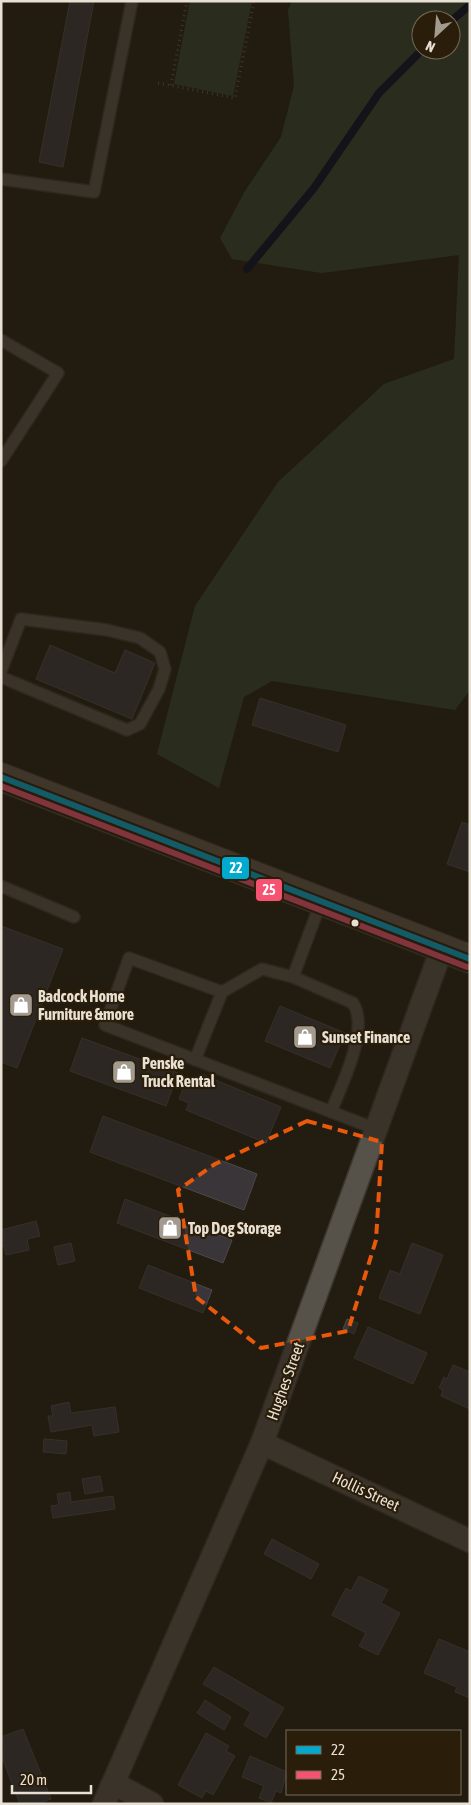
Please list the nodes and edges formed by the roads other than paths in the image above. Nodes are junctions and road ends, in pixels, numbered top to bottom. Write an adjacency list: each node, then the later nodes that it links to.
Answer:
1 (132, 1): 2 (lane)
2 (1, 179)
3 (1, 340): 4 (lane)
4 (1, 461)
5 (1, 671): 6 (lane)
6 (1, 677)
7 (1, 777): 9 (highway)
8 (1, 886): 10 (lane)
9 (321, 902): 11 (highway); 13 (lane)
10 (74, 917)
11 (442, 948): 12 (highway); 17 (street, Hughes Street)
12 (470, 959)
13 (293, 977): 14 (lane); 16 (lane)
14 (222, 992): 15 (lane); 15 (lane)
15 (195, 1060): 16 (lane)
16 (331, 1112): 17 (lane)
17 (376, 1130): 18 (street, Hughes Street)
18 (262, 1443): 19 (street, Hollis Street); 20 (street, Hughes Street)
19 (470, 1541)
20 (107, 1795): 21 (street)
21 (152, 1804)

